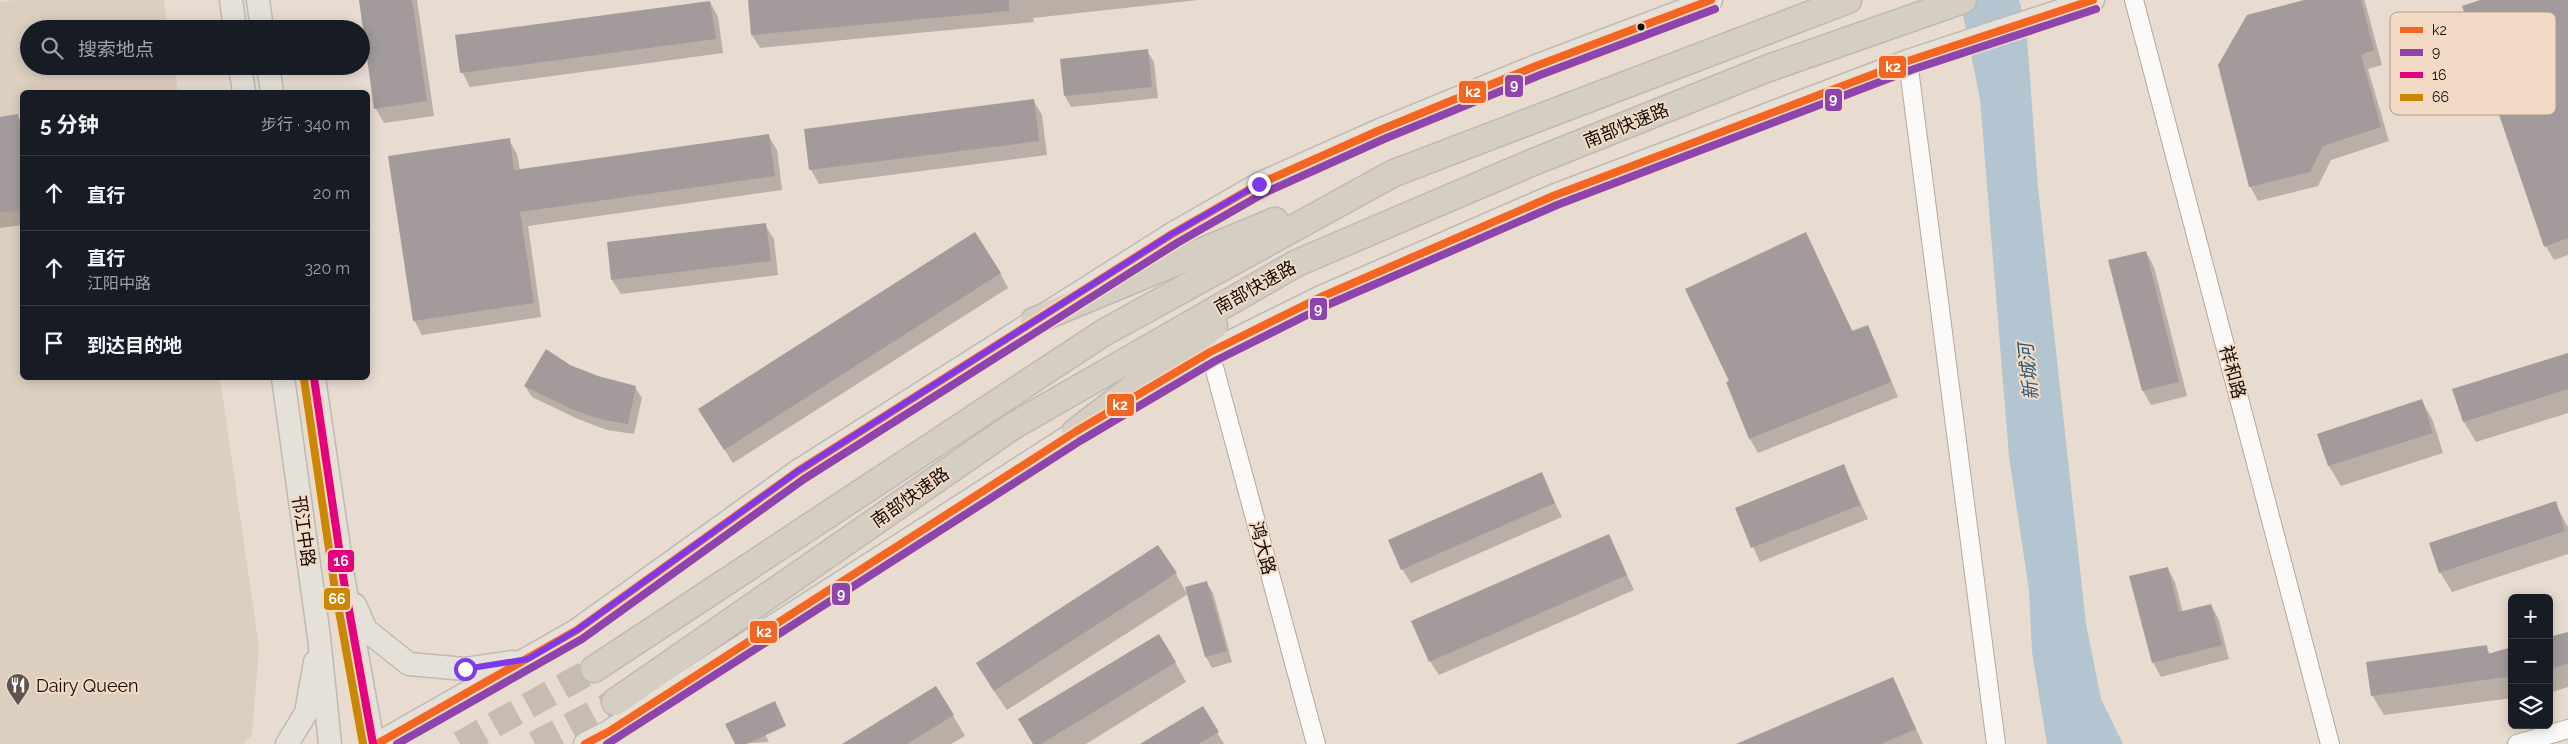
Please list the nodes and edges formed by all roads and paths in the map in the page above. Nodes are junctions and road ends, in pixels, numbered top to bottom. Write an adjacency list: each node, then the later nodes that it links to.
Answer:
1 (231, 0): 8 (main road)
2 (258, 0): 9 (main road)
3 (1711, 0): 17 (main road)
4 (1848, 0): 15 (highway, 南部快速路)
5 (2093, 0): 10 (main road)
6 (2134, 0): 35 (street, 祥和路)
7 (1953, 4): 16 (highway, 南部快速路)
8 (234, 20)
9 (261, 20)
10 (1908, 61): 18 (main road); 34 (street)
11 (241, 75): 13 (main road)
12 (269, 75): 14 (main road)
13 (244, 90)
14 (272, 90)
15 (1394, 172): 17 (highway); 25 (highway, 南部快速路)
16 (1297, 262): 21 (highway); 26 (highway, 南部快速路)
17 (1034, 321): 24 (main road)
18 (1210, 352): 21 (main road); 33 (street, 鸿大路)
19 (283, 380): 23 (main road, 邗江中路)
20 (314, 380): 22 (main road, 邗江中路)
21 (1076, 432): 28 (main road)
22 (344, 582): 24 (main road); 31 (main road, 邗江中路)
23 (319, 637): 29 (main road); 30 (main road, 邗江中路)
24 (528, 659): 31 (main road)
25 (594, 668)
26 (615, 702)
27 (2568, 729): 36 (street)
28 (600, 738): 32 (main road)
29 (288, 744)
30 (330, 744)
31 (375, 744)
32 (585, 744)
33 (1316, 744)
34 (1996, 744)
35 (2330, 744)
36 (2517, 744)

